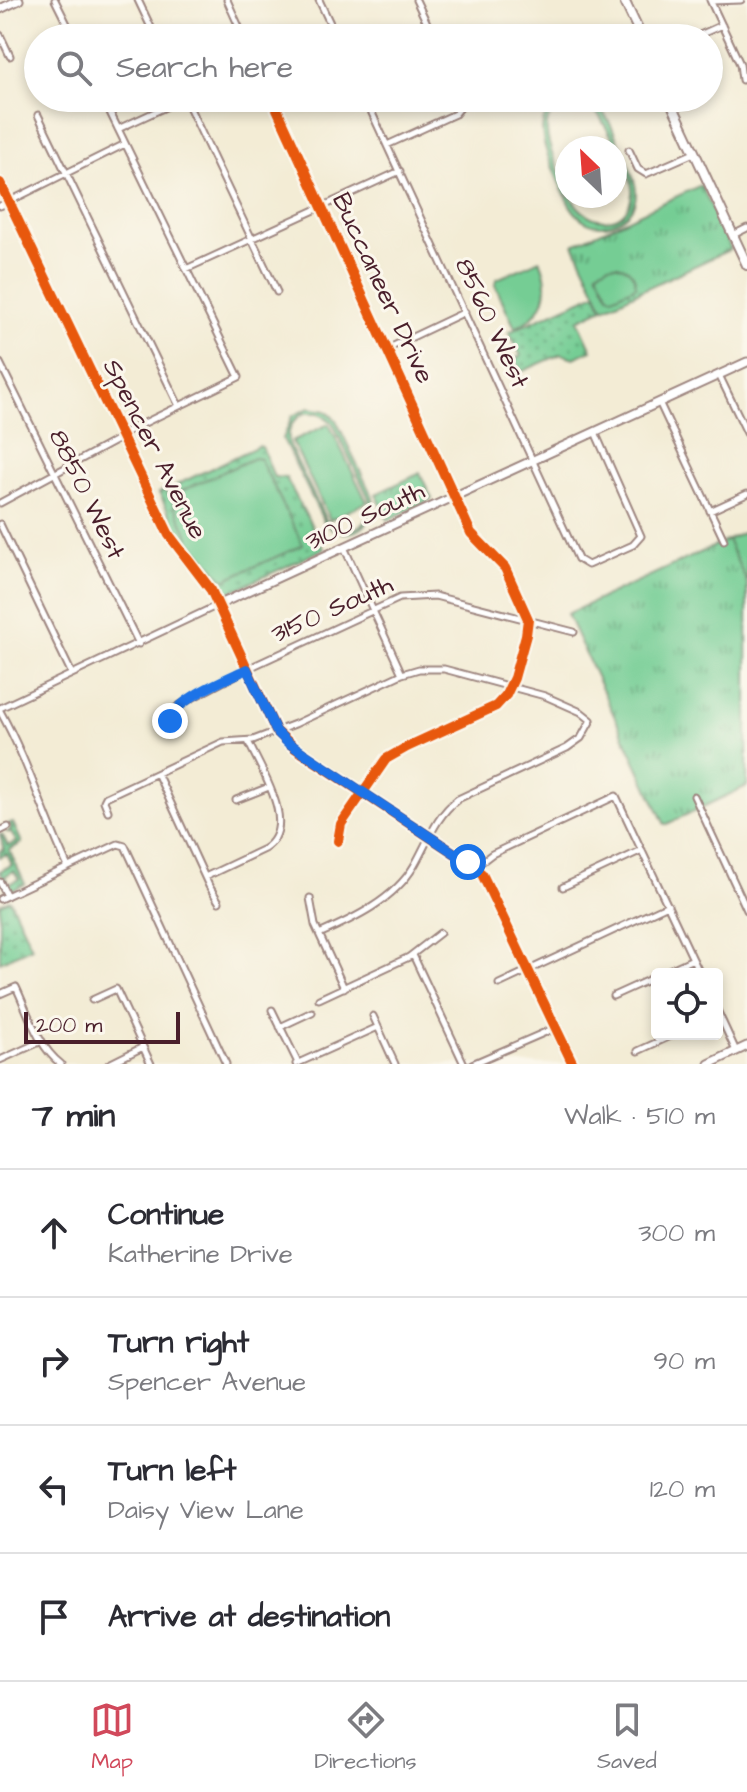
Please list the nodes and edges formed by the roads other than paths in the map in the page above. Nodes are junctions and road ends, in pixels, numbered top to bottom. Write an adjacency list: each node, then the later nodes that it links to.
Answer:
1 (19, 0): 10 (street)
2 (55, 0): 11 (street)
3 (138, 0): 12 (street)
4 (227, 0): 13 (street)
5 (319, 0): 14 (street)
6 (416, 0): 15 (street)
7 (624, 0): 16 (main road)
8 (710, 0): 9 (street); 17 (street)
9 (741, 0)
10 (0, 9)
11 (67, 24)
12 (149, 24)
13 (238, 24)
14 (331, 24)
15 (427, 24)
16 (635, 24)
17 (722, 24)
18 (723, 27): 21 (street)
19 (0, 35): 20 (street)
20 (10, 56)
21 (742, 80)
22 (110, 112): 30 (street)
23 (155, 112): 30 (street)
24 (192, 112): 43 (street)
25 (278, 112): 40 (street, Buccaneer Drive)
26 (372, 112): 32 (street, 8560 West)
27 (457, 112): 32 (street)
28 (676, 112): 34 (main road)
29 (38, 115): 36 (street)
30 (118, 129): 31 (street)
31 (125, 144): 36 (street); 45 (street)
32 (387, 145): 35 (street, 8560 West)
33 (629, 150): 34 (street)
34 (695, 153): 42 (main road)
35 (400, 171): 40 (street); 47 (street, 8560 West)
36 (67, 172): 38 (street); 53 (street)
37 (0, 183): 38 (street, Spencer Avenue)
38 (8, 201): 39 (street); 56 (street, Spencer Avenue)
39 (0, 206)
40 (322, 207): 43 (street); 48 (street, Buccaneer Drive)
41 (747, 228): 42 (street)
42 (733, 235): 44 (main road)
43 (252, 239): 45 (street); 46 (street)
44 (747, 265)
45 (186, 270): 53 (street)
46 (277, 292)
47 (465, 312): 48 (street); 57 (street, 8560 West)
48 (387, 349): 60 (street, Buccaneer Drive)
49 (747, 362): 51 (street, 3100 South)
50 (0, 363): 58 (street, 8850 West)
51 (719, 375): 52 (street, 3100 South); 55 (street)
52 (659, 402): 54 (street, 3100 South); 62 (street)
53 (179, 406): 56 (street)
54 (595, 432): 57 (street, 3100 South); 57 (street, 8560 West)
55 (747, 433)
56 (122, 435): 58 (street); 66 (street, Spencer Avenue)
57 (533, 460): 60 (street, 3100 South)
58 (54, 474): 61 (street); 70 (street, 8850 West)
59 (747, 494): 62 (street)
60 (455, 496): 65 (street, 3100 South); 68 (street, Buccaneer Drive)
61 (0, 503)
62 (710, 511): 64 (street)
63 (0, 524): 72 (street)
64 (724, 540)
65 (344, 547): 66 (street, 3100 South); 67 (street)
66 (218, 605): 70 (street, 3100 South); 71 (street, Spencer Avenue)
67 (373, 611): 68 (street, 3150 South); 71 (street, 3150 South); 73 (street)
68 (528, 619): 69 (street, 3150 South); 74 (street)
69 (574, 632)
70 (139, 644): 72 (street, 3100 South)
71 (247, 669): 76 (street, 3150 South); 77 (street, Spencer Avenue)
72 (72, 674): 75 (street, 3100 South)
73 (402, 674): 74 (street); 77 (street)
74 (510, 688): 81 (street); 87 (street)
75 (0, 710): 90 (street)
76 (170, 721)
77 (276, 731): 78 (street); 81 (street)
78 (248, 741): 79 (street); 80 (street)
79 (157, 773): 84 (street); 92 (street)
80 (269, 787): 83 (street); 92 (street)
81 (363, 792): 87 (street); 88 (street)
82 (694, 796): 100 (street)
83 (236, 800)
84 (108, 811)
85 (8, 827): 86 (street)
86 (0, 831)
87 (428, 836): 91 (street); 102 (street)
88 (338, 841)
89 (642, 850): 91 (street); 94 (street); 99 (street)
90 (68, 867): 95 (street); 132 (street)
91 (475, 867): 107 (street)
92 (205, 877): 98 (street)
93 (0, 882): 95 (street)
94 (563, 887)
95 (7, 896): 97 (street)
96 (310, 898): 102 (street)
97 (0, 899)
98 (219, 902)
99 (668, 905): 104 (street); 107 (street)
100 (747, 910)
101 (440, 933): 103 (street)
102 (319, 934): 110 (street)
103 (413, 955): 110 (street); 135 (street)
104 (693, 959): 105 (street); 106 (street)
105 (674, 968)
106 (697, 968)
107 (529, 971): 109 (street); 121 (street)
108 (651, 979): 112 (street)
109 (499, 984)
110 (344, 988): 113 (street)
111 (0, 994): 123 (street)
112 (613, 996)
113 (319, 999)
114 (92, 1000): 125 (street)
115 (272, 1010): 119 (street)
116 (312, 1012): 119 (street)
117 (373, 1016): 120 (street)
118 (723, 1024): 127 (street)
119 (280, 1027): 133 (street)
120 (378, 1027): 133 (street); 134 (street)
121 (555, 1027): 136 (street); 137 (street)
122 (662, 1040): 126 (street)
123 (42, 1041): 128 (street); 129 (street)
124 (747, 1046): 127 (street)
125 (143, 1047): 130 (street); 131 (street)
126 (638, 1051)
127 (736, 1051): 138 (street)
128 (0, 1060)
129 (61, 1064)
130 (109, 1064)
131 (151, 1064)
132 (226, 1064)
133 (297, 1064)
134 (395, 1064)
135 (464, 1064)
136 (472, 1064)
137 (573, 1064)
138 (709, 1064)

